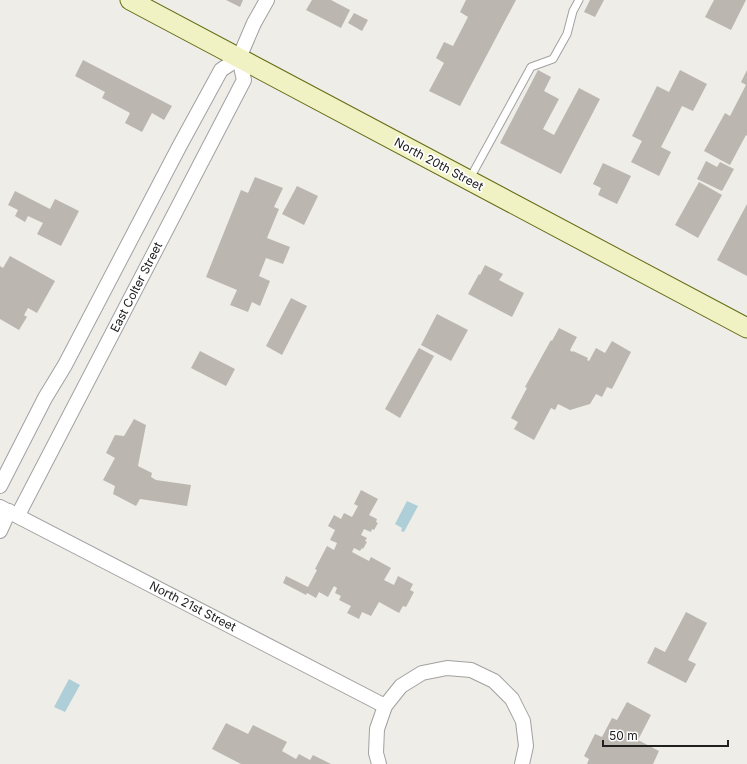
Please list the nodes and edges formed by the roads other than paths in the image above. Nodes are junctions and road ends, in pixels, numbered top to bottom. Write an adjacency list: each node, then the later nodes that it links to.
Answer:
1 (130, 0): 4 (street, North 20th Street)
2 (266, 0): 4 (street)
3 (580, 0): 5 (lane)
4 (239, 58): 5 (street, North 20th Street); 7 (street); 8 (street, East Colter Street)
5 (469, 180): 6 (street, North 20th Street)
6 (747, 328)
7 (0, 486)
8 (9, 511): 9 (street, East Colter Street); 10 (street, North 21st Street)
9 (0, 531)
10 (385, 706): 11 (street); 12 (street)
11 (379, 764)
12 (522, 764)

